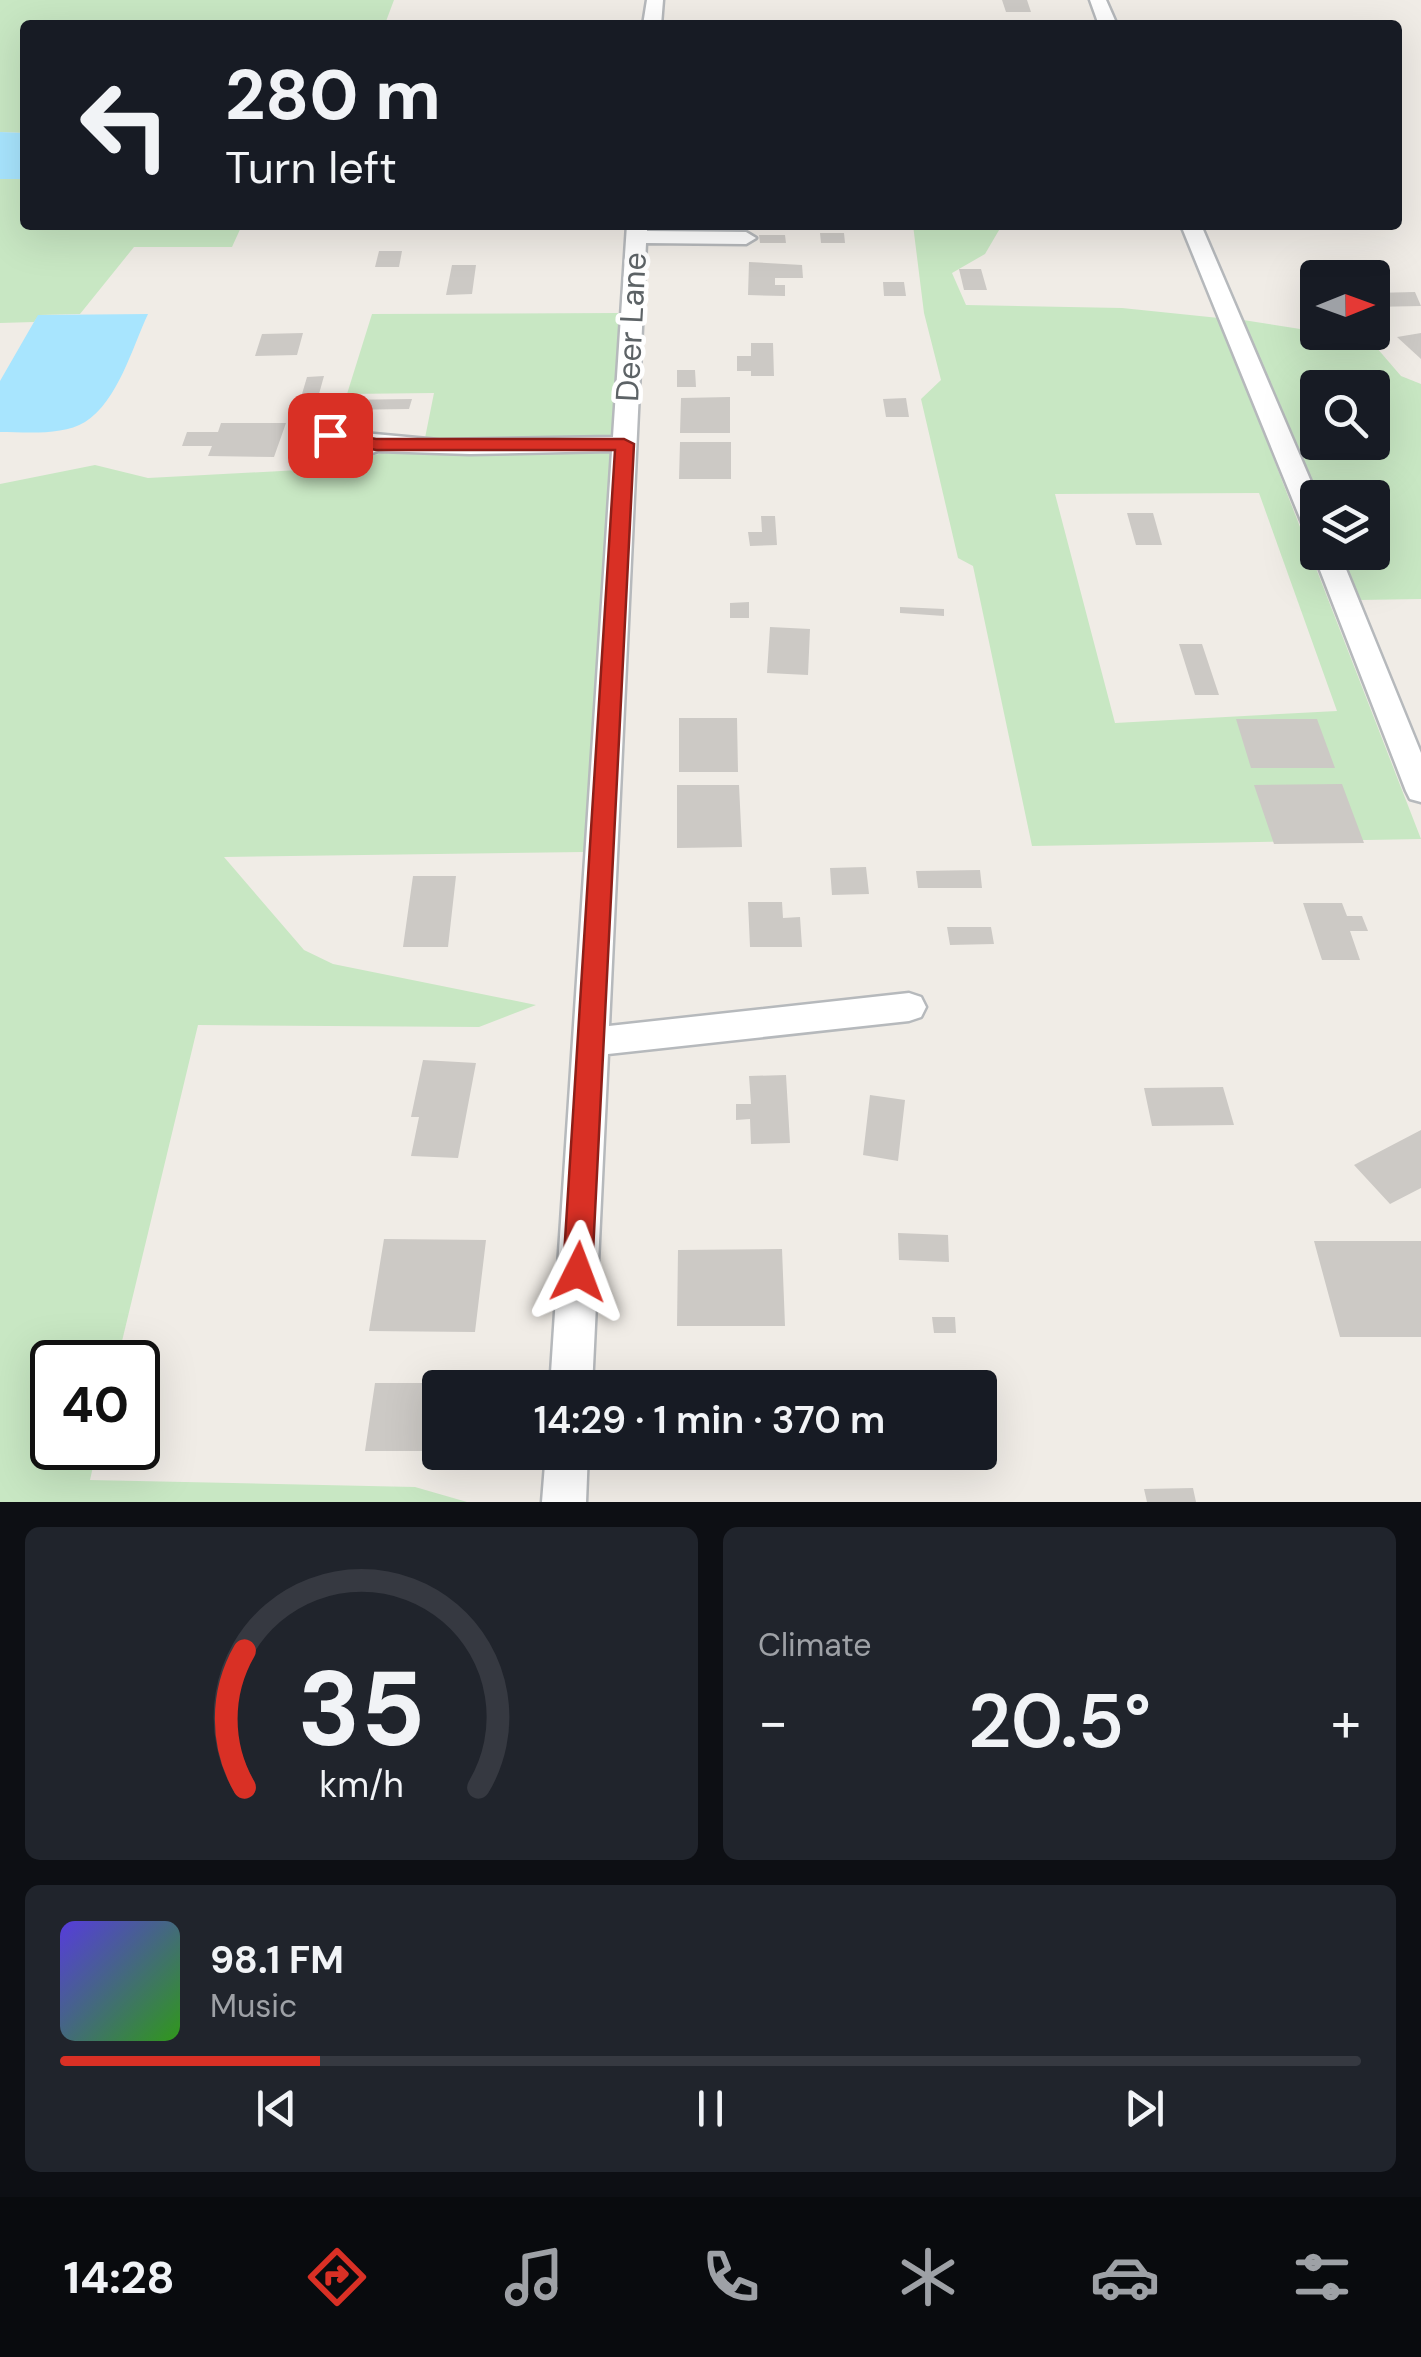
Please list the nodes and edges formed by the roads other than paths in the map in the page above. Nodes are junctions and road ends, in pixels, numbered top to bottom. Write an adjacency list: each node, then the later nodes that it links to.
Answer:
1 (1193, 230): 6 (street)
2 (636, 231): 3 (street); 5 (street, Deer Lane)
3 (746, 238)
4 (376, 444): 5 (street)
5 (624, 444): 10 (street, Deer Lane)
6 (1300, 487)
7 (1333, 570): 8 (street)
8 (1421, 791)
9 (908, 1006): 10 (street)
10 (591, 1042): 11 (street, Deer Lane)
11 (572, 1370)
12 (566, 1470): 13 (street)
13 (564, 1502)

